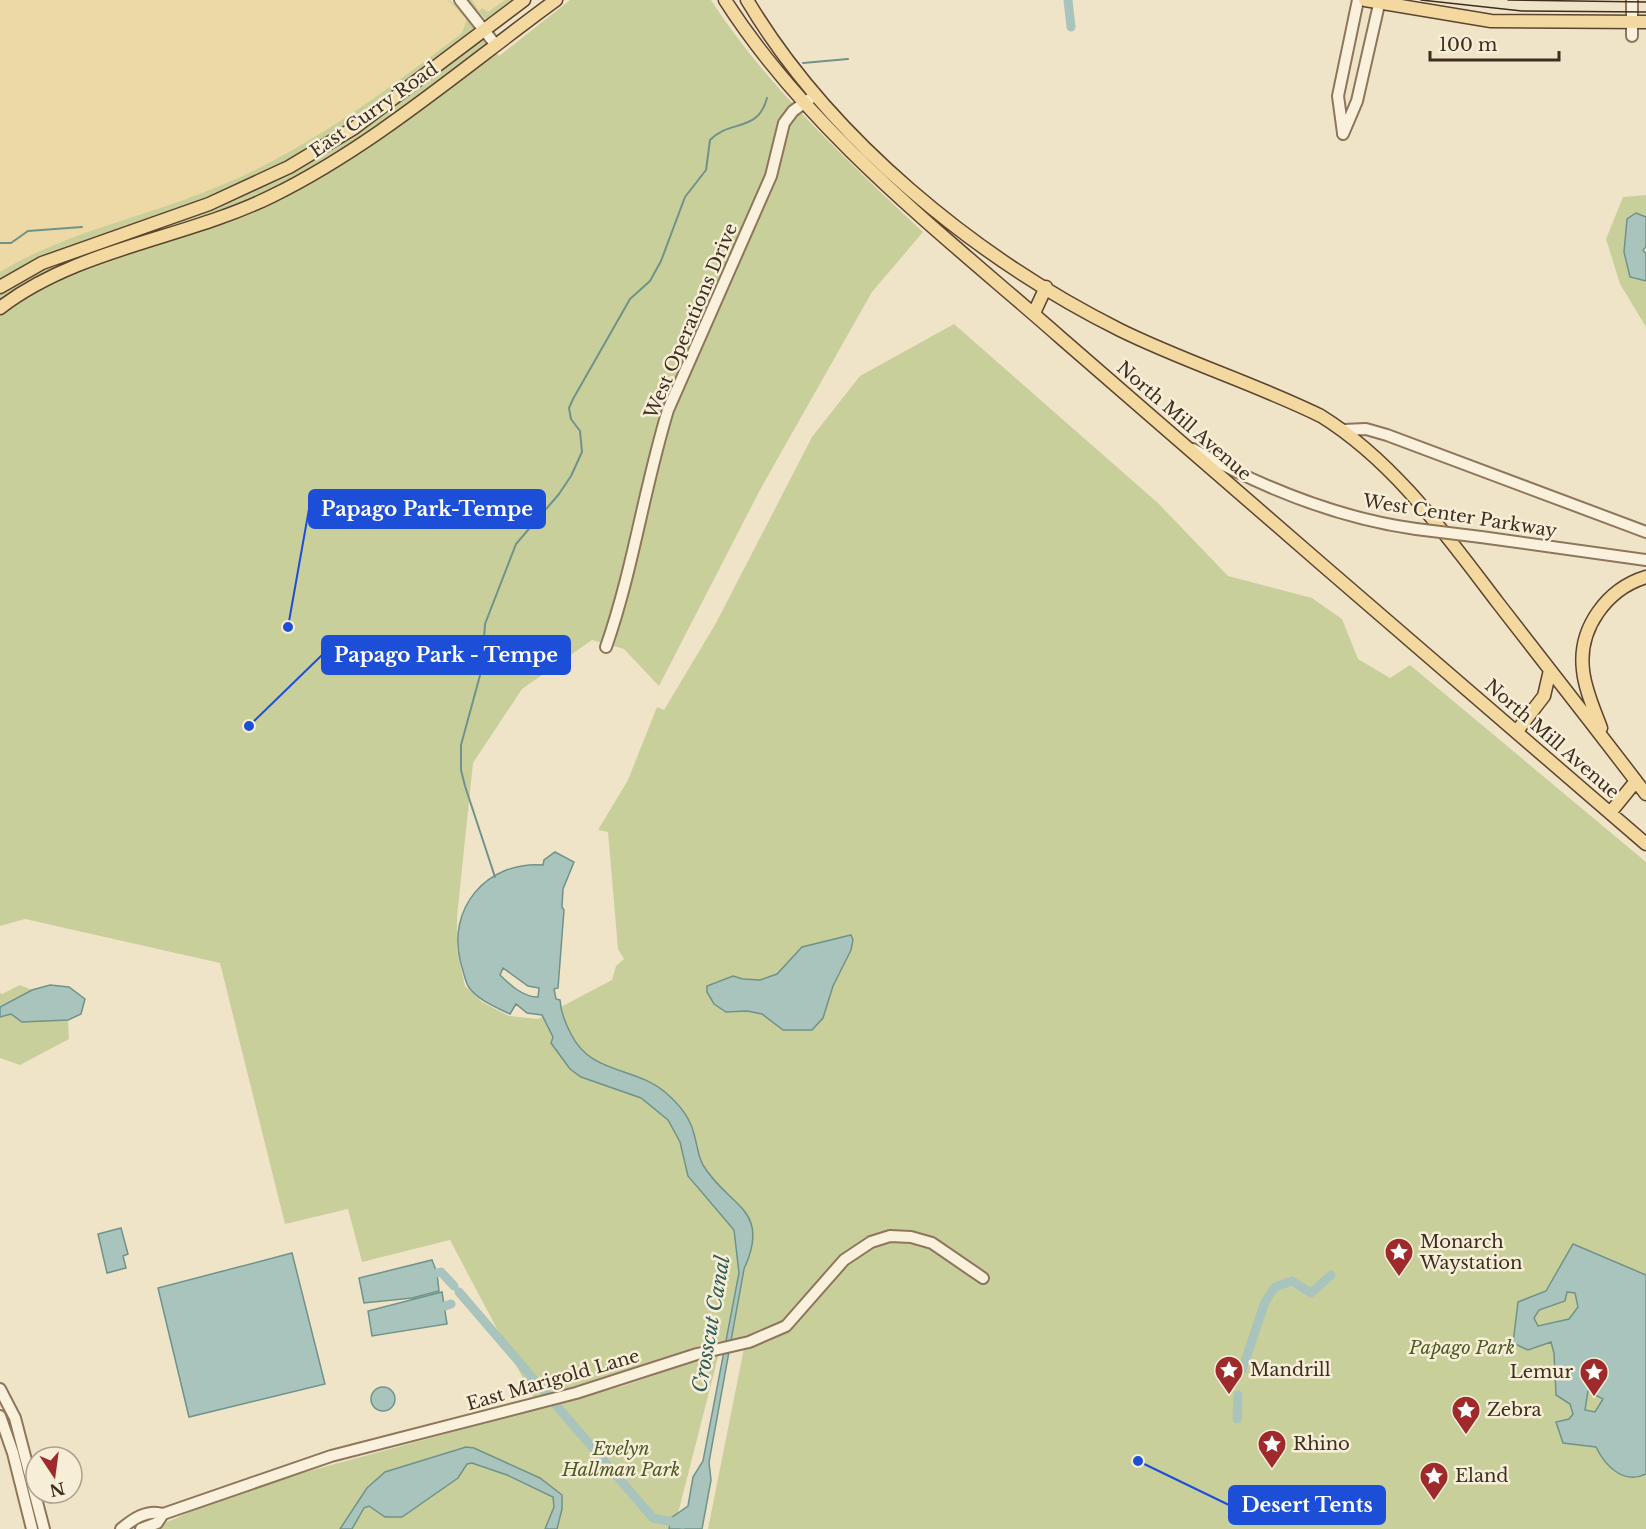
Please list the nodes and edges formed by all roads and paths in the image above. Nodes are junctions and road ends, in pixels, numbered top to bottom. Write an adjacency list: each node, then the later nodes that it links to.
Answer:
1 (460, 0): 12 (street)
2 (524, 0): 12 (main road, East Curry Road)
3 (556, 0): 14 (main road, East Curry Road)
4 (725, 0): 16 (main road, North Mill Avenue)
5 (747, 0): 15 (main road, North Mill Avenue)
6 (1358, 0): 9 (street)
7 (1365, 0): 9 (main road)
8 (1632, 0): 10 (street)
9 (1380, 1): 10 (main road)
10 (1632, 22): 11 (main road); 13 (street)
11 (1646, 22)
12 (485, 31): 14 (street); 17 (main road, East Curry Road)
13 (1632, 36)
14 (495, 44): 19 (main road, East Curry Road)
15 (816, 93): 16 (street, West Operations Drive); 18 (main road, North Mill Avenue)
16 (806, 103): 20 (main road, North Mill Avenue); 26 (street, West Operations Drive)
17 (0, 286)
18 (1046, 287): 20 (main road); 21 (main road, North Mill Avenue)
19 (0, 308)
20 (1034, 313): 22 (main road, North Mill Avenue)
21 (1342, 430): 23 (street, West Center Parkway); 27 (main road, North Mill Avenue)
22 (1178, 440): 24 (street, West Center Parkway, bridge); 28 (main road, North Mill Avenue)
23 (1646, 532)
24 (1646, 560)
25 (1646, 577): 29 (main road)
26 (606, 647)
27 (1550, 670): 28 (main road); 29 (main road, North Mill Avenue)
28 (1517, 731): 32 (main road, North Mill Avenue)
29 (1606, 740): 30 (main road, North Mill Avenue)
30 (1636, 781): 31 (main road, North Mill Avenue); 32 (main road)
31 (1646, 794)
32 (1610, 813): 33 (main road, North Mill Avenue)
33 (1646, 844)
34 (983, 1278): 37 (street, East Marigold Lane)
35 (0, 1389): 39 (street)
36 (0, 1416): 38 (street)
37 (163, 1514): 40 (street, East Marigold Lane); 41 (street, East Marigold Lane)
38 (32, 1529)
39 (45, 1529)
40 (121, 1529)
41 (141, 1529)

